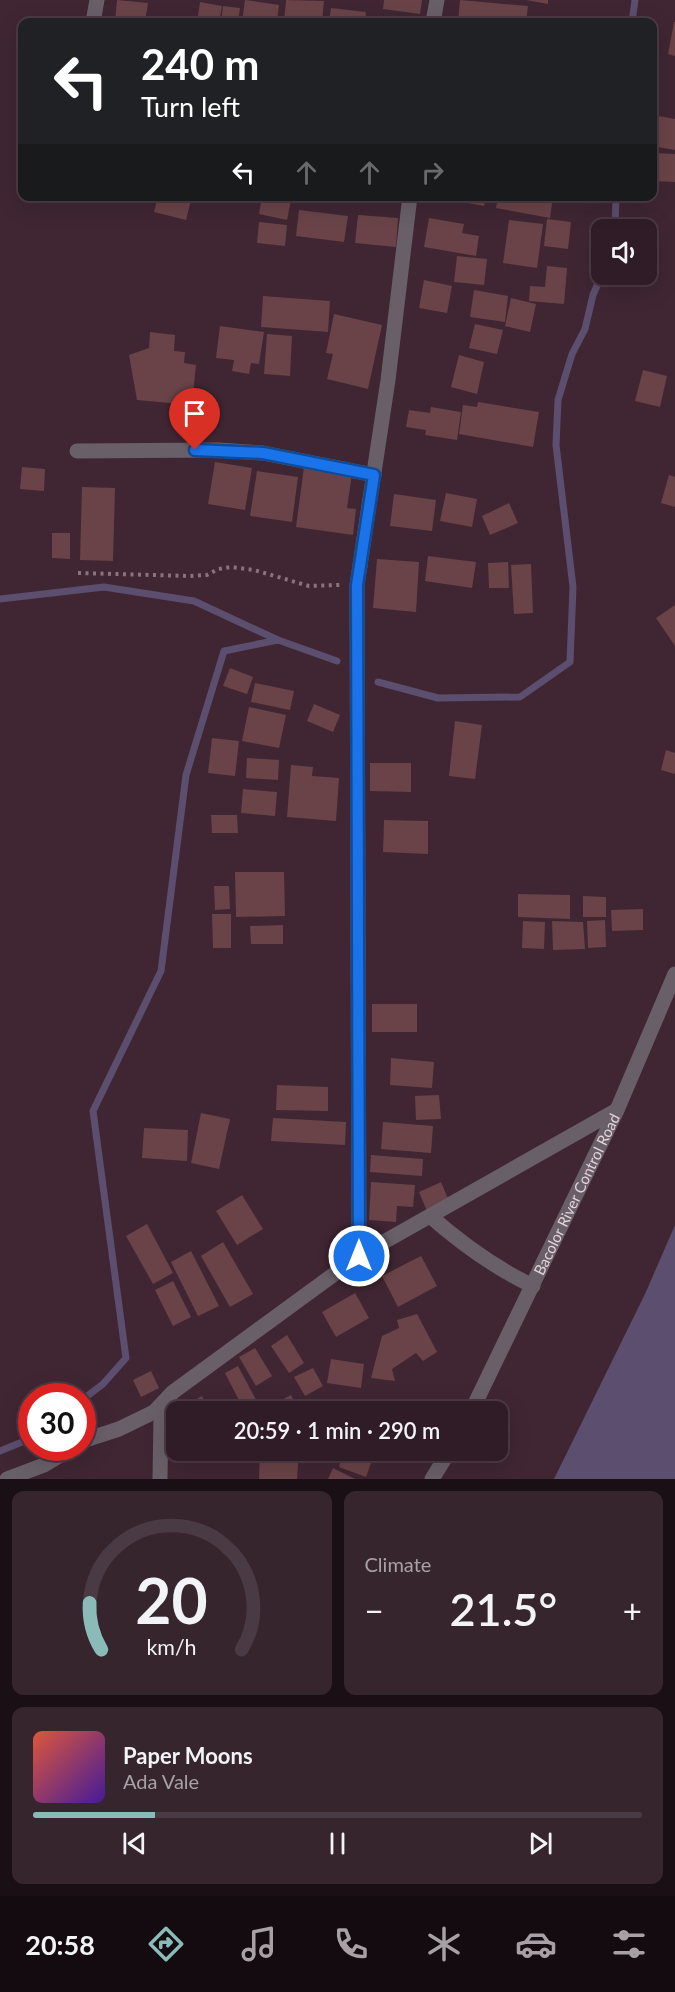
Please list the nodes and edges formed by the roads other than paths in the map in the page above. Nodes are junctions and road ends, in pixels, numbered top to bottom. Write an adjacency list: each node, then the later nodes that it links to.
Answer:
1 (97, 0): 3 (street)
2 (437, 0): 4 (street)
3 (94, 18)
4 (434, 18)
5 (409, 201): 7 (street)
6 (77, 450): 7 (street)
7 (374, 475): 11 (street)
8 (675, 974): 9 (street, Bacolor River Control Road)
9 (617, 1110): 10 (street); 12 (street, Bacolor River Control Road)
10 (430, 1216): 11 (street); 12 (street)
11 (359, 1256): 13 (street)
12 (533, 1286): 14 (street, Bacolor River Control Road)
13 (173, 1392): 15 (street); 19 (street)
14 (476, 1401)
15 (96, 1436)
16 (52, 1461): 18 (street)
17 (443, 1461): 20 (street)
18 (7, 1479)
19 (160, 1479)
20 (432, 1479)

